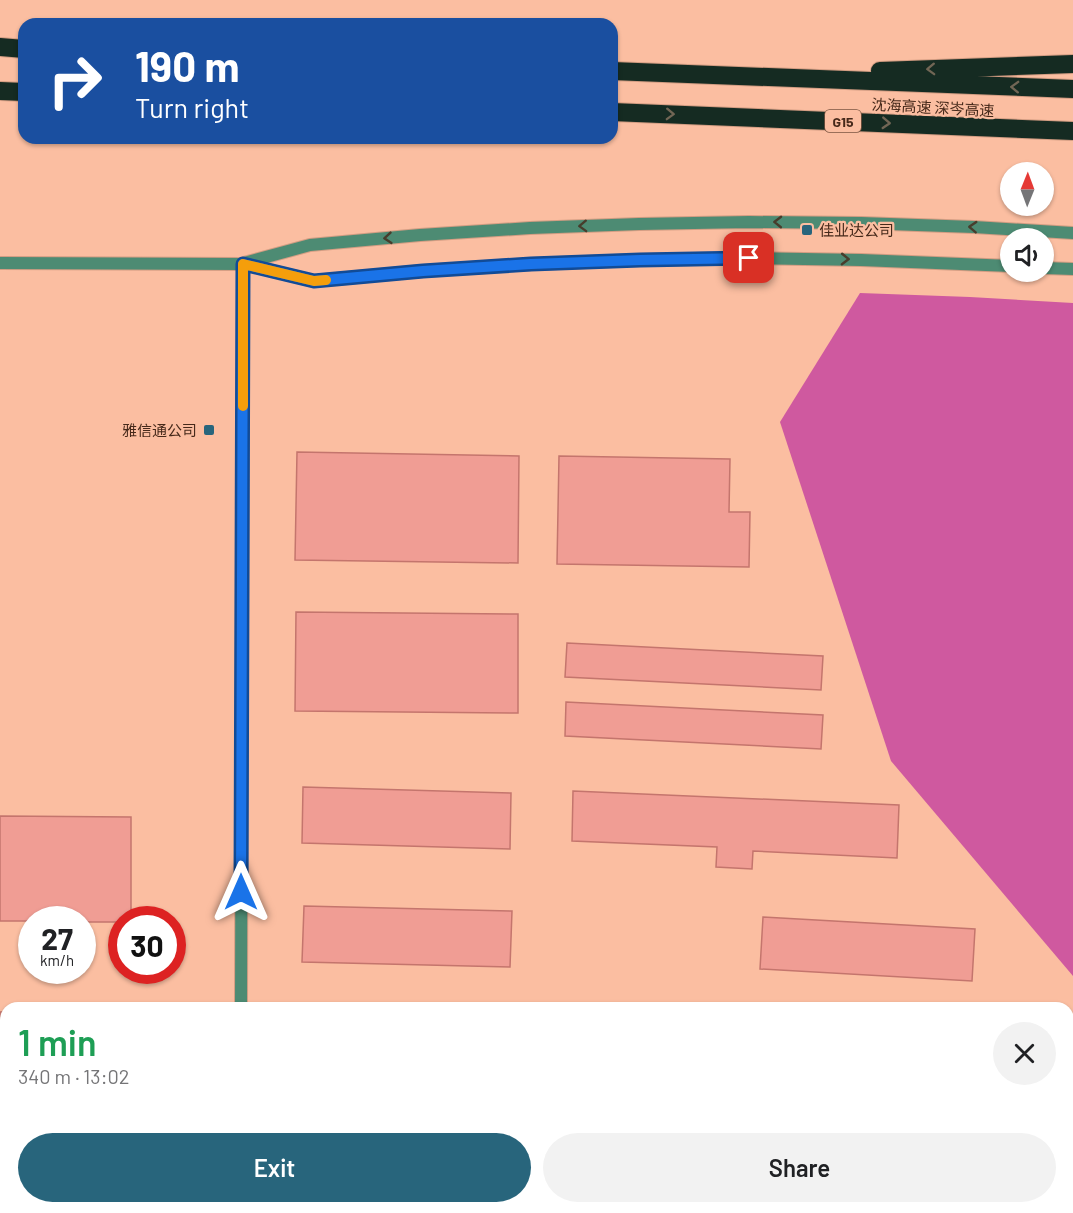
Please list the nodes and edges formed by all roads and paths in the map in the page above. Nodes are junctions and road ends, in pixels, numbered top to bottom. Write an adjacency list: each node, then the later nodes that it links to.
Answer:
1 (0, 47): 2 (highway)
2 (18, 48)
3 (1073, 64): 5 (highway, one-way to 5)
4 (618, 71): 5 (highway, 沈海高速 深岑高速)
5 (746, 76): 6 (highway, 沈海高速 深岑高速, one-way to 5)
6 (1073, 89)
7 (0, 92): 8 (highway)
8 (18, 92)
9 (618, 112): 10 (highway, 沈海高速 深岑高速 / G15, one-way to 10)
10 (1073, 131)
11 (1073, 233): 13 (street, one-way to 13)
12 (0, 263): 13 (street)
13 (243, 264): 14 (street, one-way to 14); 17 (street)
14 (1000, 266)
15 (1054, 268): 16 (street)
16 (1073, 269)
17 (241, 1002)

